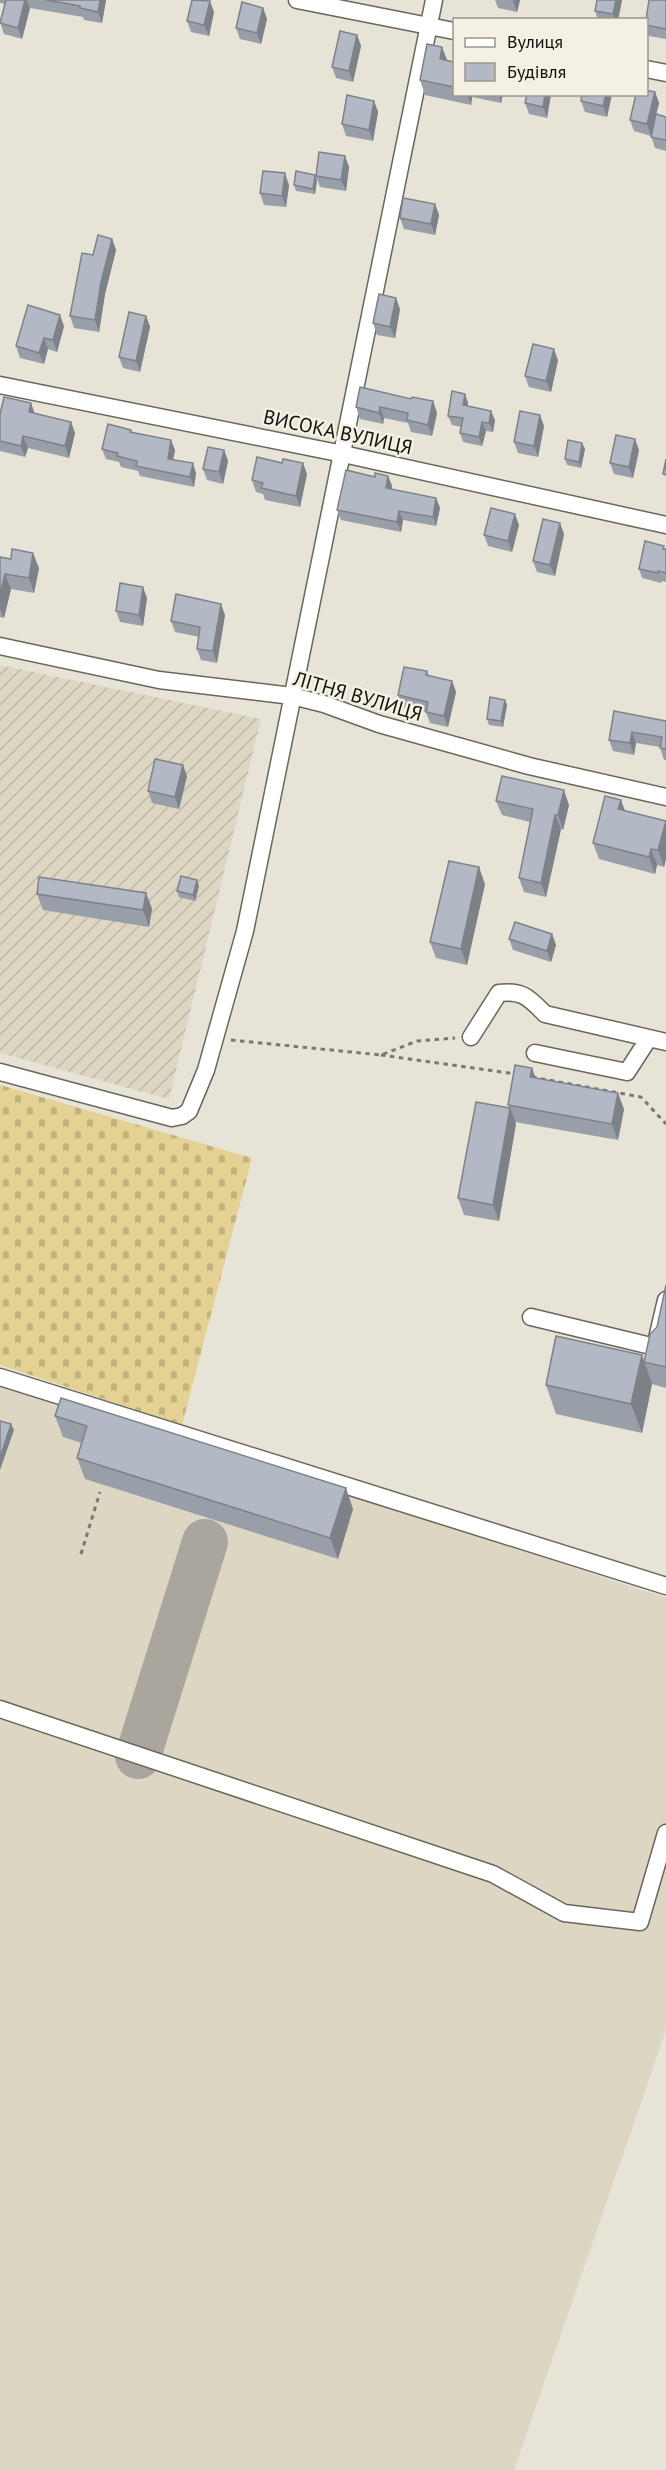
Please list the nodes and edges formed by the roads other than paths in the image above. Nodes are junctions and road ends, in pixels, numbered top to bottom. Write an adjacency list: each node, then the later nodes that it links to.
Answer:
1 (297, 0): 3 (street)
2 (435, 0): 3 (street)
3 (429, 26): 4 (street); 8 (street)
4 (453, 31)
5 (648, 69): 6 (street)
6 (666, 73)
7 (0, 385): 8 (street, ВИСОКА ВУЛИЦЯ)
8 (343, 454): 9 (street, ВИСОКА ВУЛИЦЯ); 11 (street)
9 (666, 525)
10 (0, 646): 11 (street, ЛІТНЯ ВУЛИЦЯ)
11 (292, 696): 12 (street, ЛІТНЯ ВУЛИЦЯ); 17 (street)
12 (666, 797)
13 (471, 1037): 14 (street)
14 (649, 1038): 15 (street); 16 (street)
15 (666, 1042)
16 (535, 1053)
17 (0, 1072)
18 (666, 1300): 19 (street)
19 (531, 1317)
20 (0, 1377): 21 (street)
21 (666, 1586)
22 (0, 1709): 23 (street)
23 (666, 1833)

